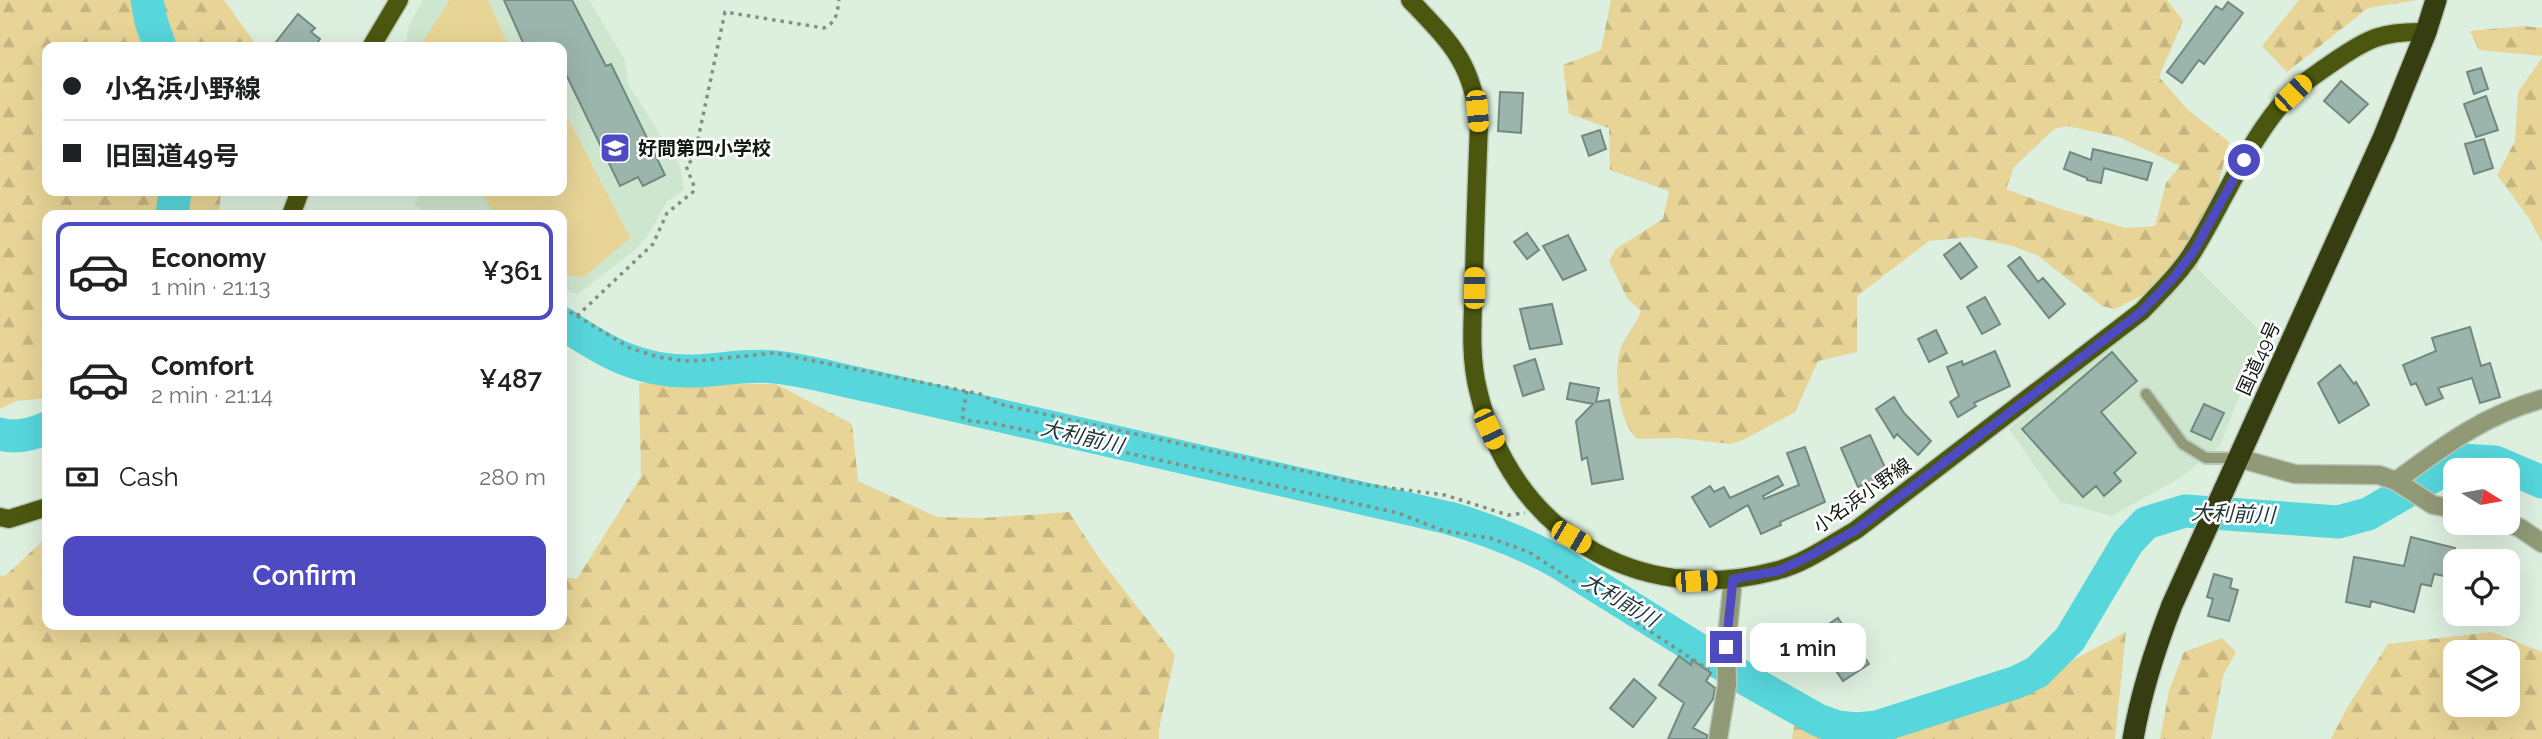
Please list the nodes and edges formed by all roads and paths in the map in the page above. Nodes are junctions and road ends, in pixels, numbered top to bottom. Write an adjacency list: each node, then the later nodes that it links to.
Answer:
1 (399, 0): 6 (main road)
2 (839, 0): 8 (path)
3 (1410, 0): 14 (main road, 小名浜小野線)
4 (2436, 0): 5 (highway, 国道49号)
5 (2426, 32): 12 (highway, 国道49号); 20 (main road, 小名浜小野線)
6 (374, 42)
7 (567, 311): 8 (path)
8 (577, 316): 9 (path)
9 (967, 394): 14 (path); 21 (path)
10 (2146, 394): 12 (lane)
11 (2542, 399): 13 (street)
12 (2238, 458): 13 (street); 23 (highway, 国道49号)
13 (2399, 483): 15 (street)
14 (1536, 507): 20 (main road, 小名浜小野線)
15 (2443, 507)
16 (42, 509): 17 (main road)
17 (0, 517)
18 (2520, 528): 19 (street)
19 (2542, 543)
20 (1733, 579): 21 (street)
21 (1727, 681): 22 (street)
22 (1718, 739)
23 (2133, 739)

